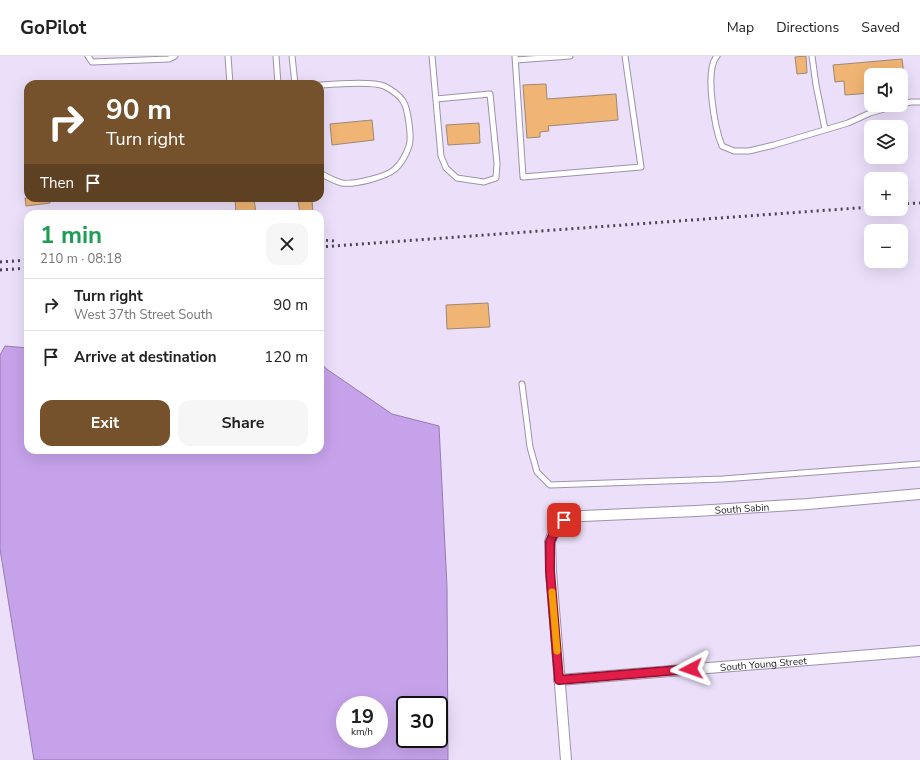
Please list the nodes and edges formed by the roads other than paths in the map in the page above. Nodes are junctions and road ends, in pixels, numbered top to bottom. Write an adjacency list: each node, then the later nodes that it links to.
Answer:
1 (88, 56): 2 (lane)
2 (175, 56)
3 (228, 56): 12 (lane)
4 (276, 56): 13 (lane)
5 (292, 56): 14 (lane)
6 (432, 56): 16 (lane)
7 (570, 56): 11 (lane)
8 (625, 56): 11 (lane)
9 (717, 56): 20 (lane)
10 (812, 56): 20 (lane)
11 (516, 58)
12 (230, 80)
13 (278, 80)
14 (295, 80)
15 (324, 85): 21 (lane)
16 (436, 99): 16 (lane)
17 (920, 102): 18 (lane)
18 (908, 103)
19 (874, 112): 20 (lane)
20 (825, 130)
21 (324, 176)
22 (522, 384): 23 (lane)
23 (920, 464)
24 (920, 494): 26 (street, South Sabin)
25 (920, 651): 26 (street, South Young Street)
26 (559, 680): 27 (street)
27 (566, 760)

